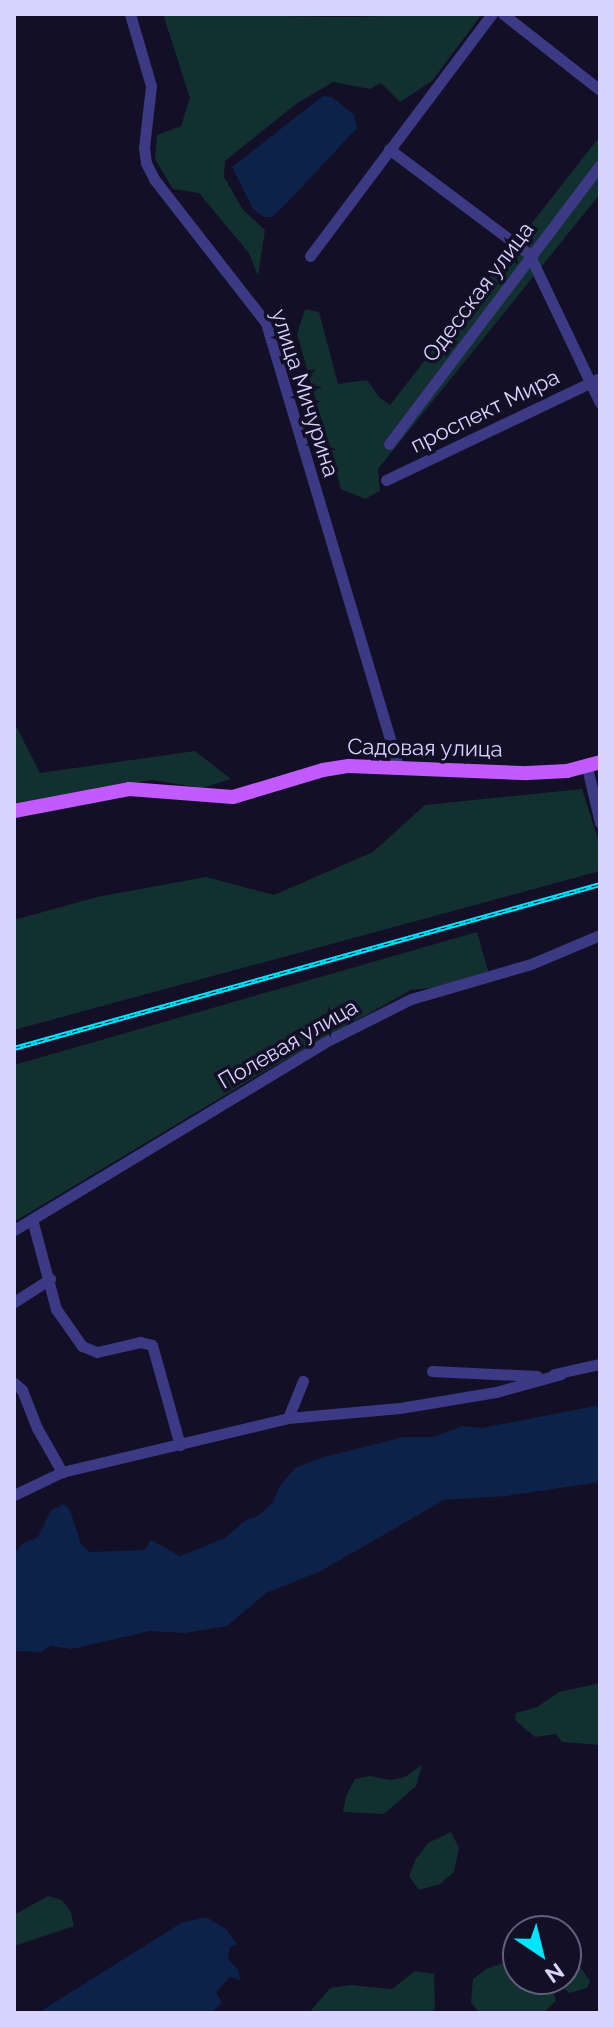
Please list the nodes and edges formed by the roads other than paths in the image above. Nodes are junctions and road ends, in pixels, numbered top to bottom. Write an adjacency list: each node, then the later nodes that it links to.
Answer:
1 (130, 14): 14 (street, улица Мичурина)
2 (492, 14): 5 (street)
3 (503, 14): 4 (street)
4 (600, 90)
5 (389, 149): 7 (street); 8 (street)
6 (600, 165): 7 (street, Одесская улица)
7 (529, 254): 9 (street); 11 (street, Одесская улица)
8 (310, 256)
9 (595, 380): 10 (street); 12 (street, проспект Мира)
10 (600, 403)
11 (389, 444)
12 (386, 480)
13 (594, 765): 14 (main road, Садовая улица); 16 (street)
14 (398, 766): 15 (main road, Садовая улица)
15 (14, 811)
16 (600, 823)
17 (600, 935): 18 (street, Полевая улица)
18 (32, 1219): 19 (street, Полевая улица); 20 (street)
19 (14, 1230)
20 (50, 1279): 21 (street); 28 (street)
21 (14, 1302)
22 (600, 1364): 24 (street)
23 (432, 1371): 24 (street)
24 (561, 1374): 27 (street)
25 (303, 1381): 27 (street)
26 (14, 1383): 29 (street)
27 (288, 1418): 28 (street)
28 (180, 1445): 29 (street)
29 (62, 1472): 30 (street)
30 (14, 1495)

